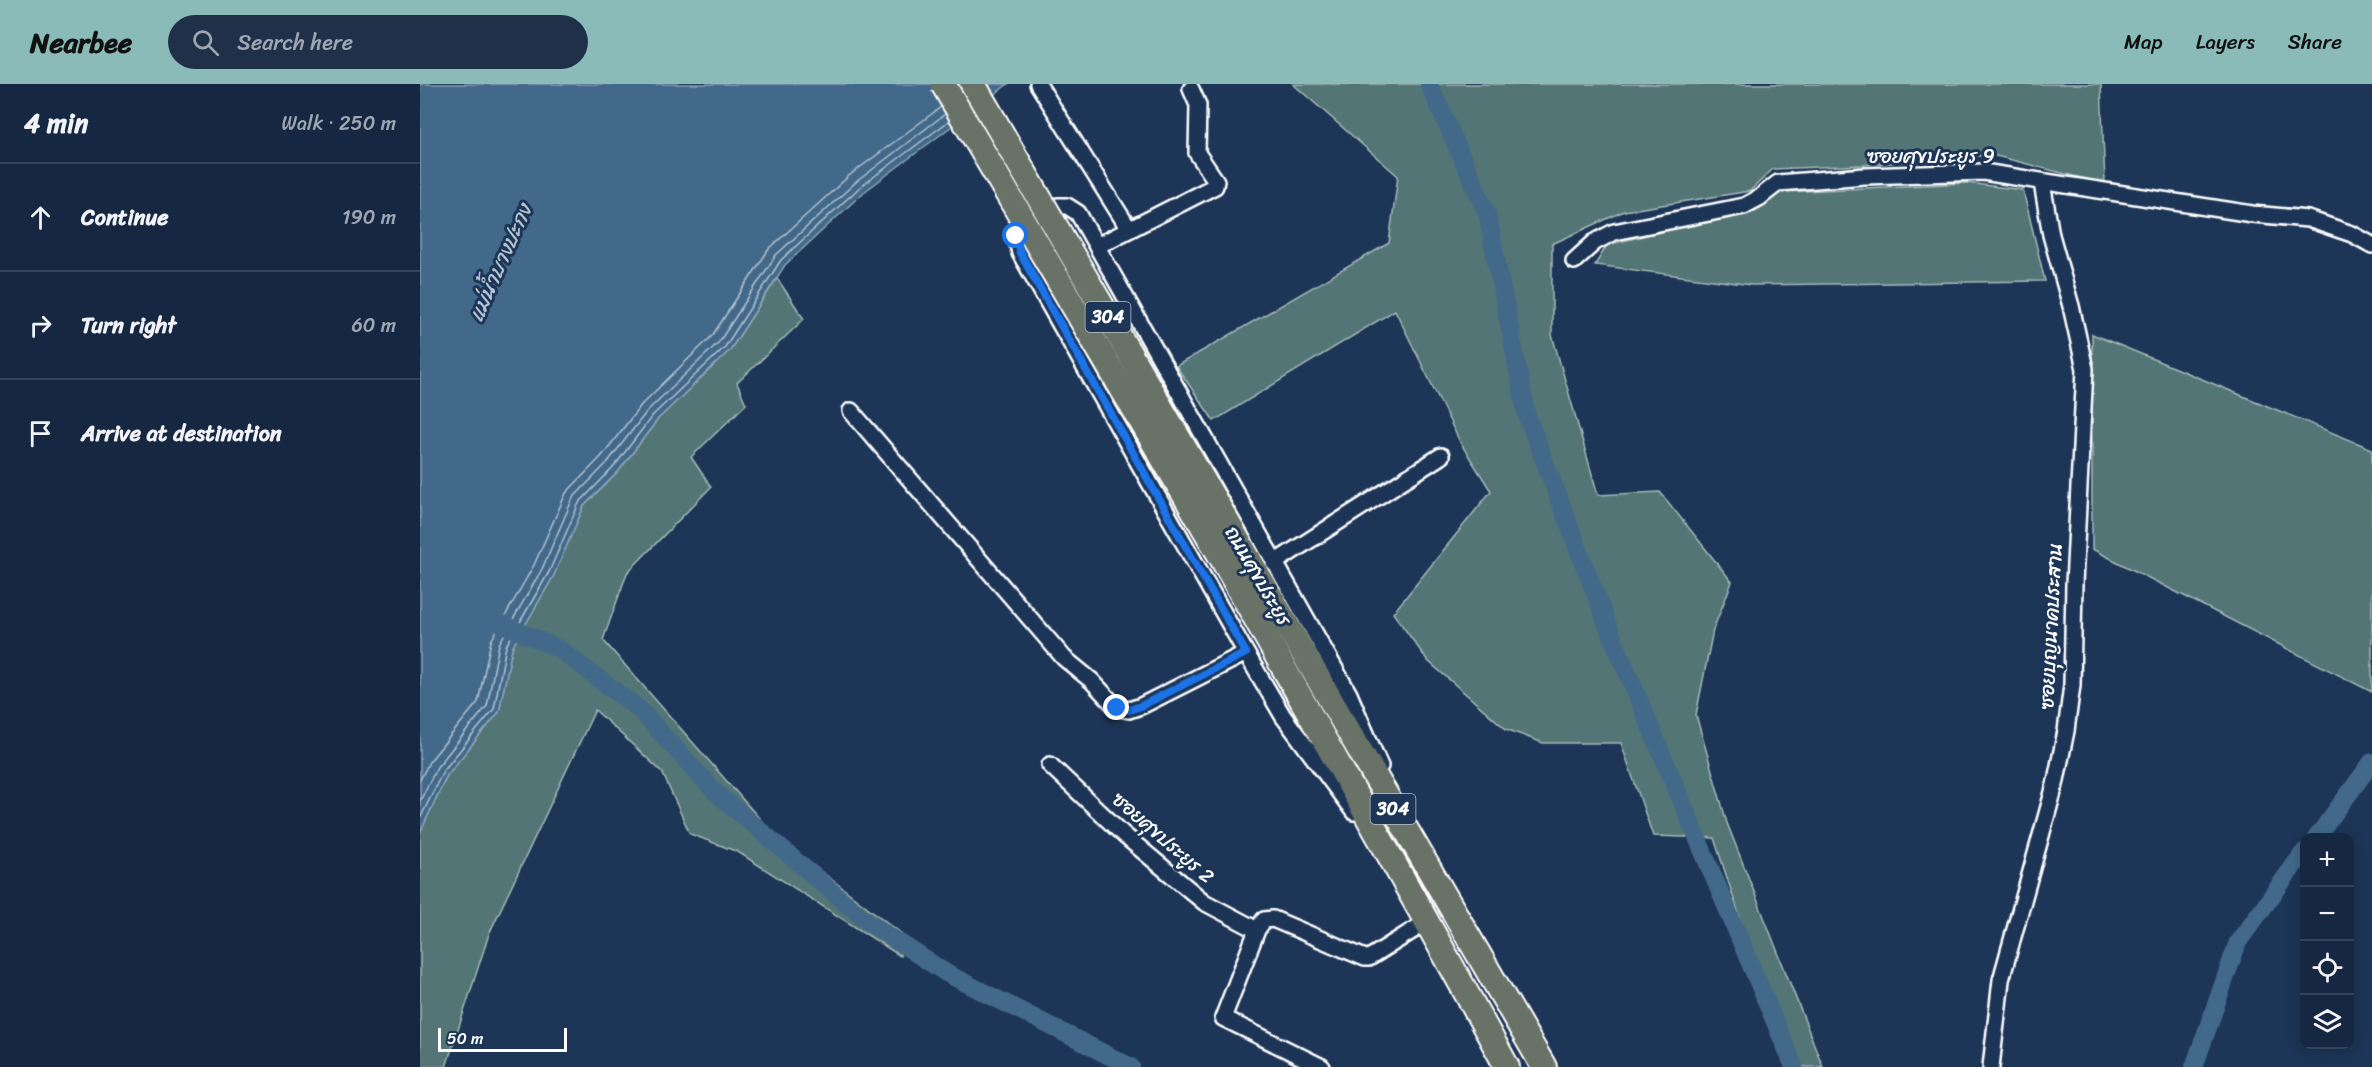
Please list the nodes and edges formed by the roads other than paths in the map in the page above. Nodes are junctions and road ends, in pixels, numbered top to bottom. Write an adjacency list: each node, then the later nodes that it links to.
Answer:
1 (944, 84): 12 (main road, ถนนศุขประยูร / 304, bridge)
2 (973, 84): 12 (main road, ถนนศุขประยูร / 304, bridge)
3 (1038, 84): 6 (street)
4 (1191, 89): 6 (street)
5 (2042, 183): 7 (street, ซอยศุขประยูร 9); 9 (street, ซอยศุขประยูร 9); 23 (street, ซอยบุญนาคประสาน)
6 (1130, 229): 8 (street)
7 (2372, 245)
8 (1097, 246): 13 (street); 14 (street)
9 (1574, 261)
10 (851, 411): 14 (street)
11 (1441, 456): 13 (street)
12 (1234, 556): 16 (main road, ถนนศุขประยูร / 304); 17 (main road, ถนนศุขประยูร / 304)
13 (1274, 563): 16 (street)
14 (1246, 653): 17 (street)
15 (1050, 765): 19 (street, ซอยศุขประยูร 2)
16 (1419, 854): 22 (main road, ถนนศุขประยูร / 304)
17 (1395, 867): 18 (main road, ถนนศุขประยูร / 304)
18 (1428, 921): 19 (street); 21 (main road, ถนนศุขประยูร / 304)
19 (1257, 930): 20 (street)
20 (1322, 1067)
21 (1508, 1067)
22 (1544, 1067)
23 (1991, 1067)

